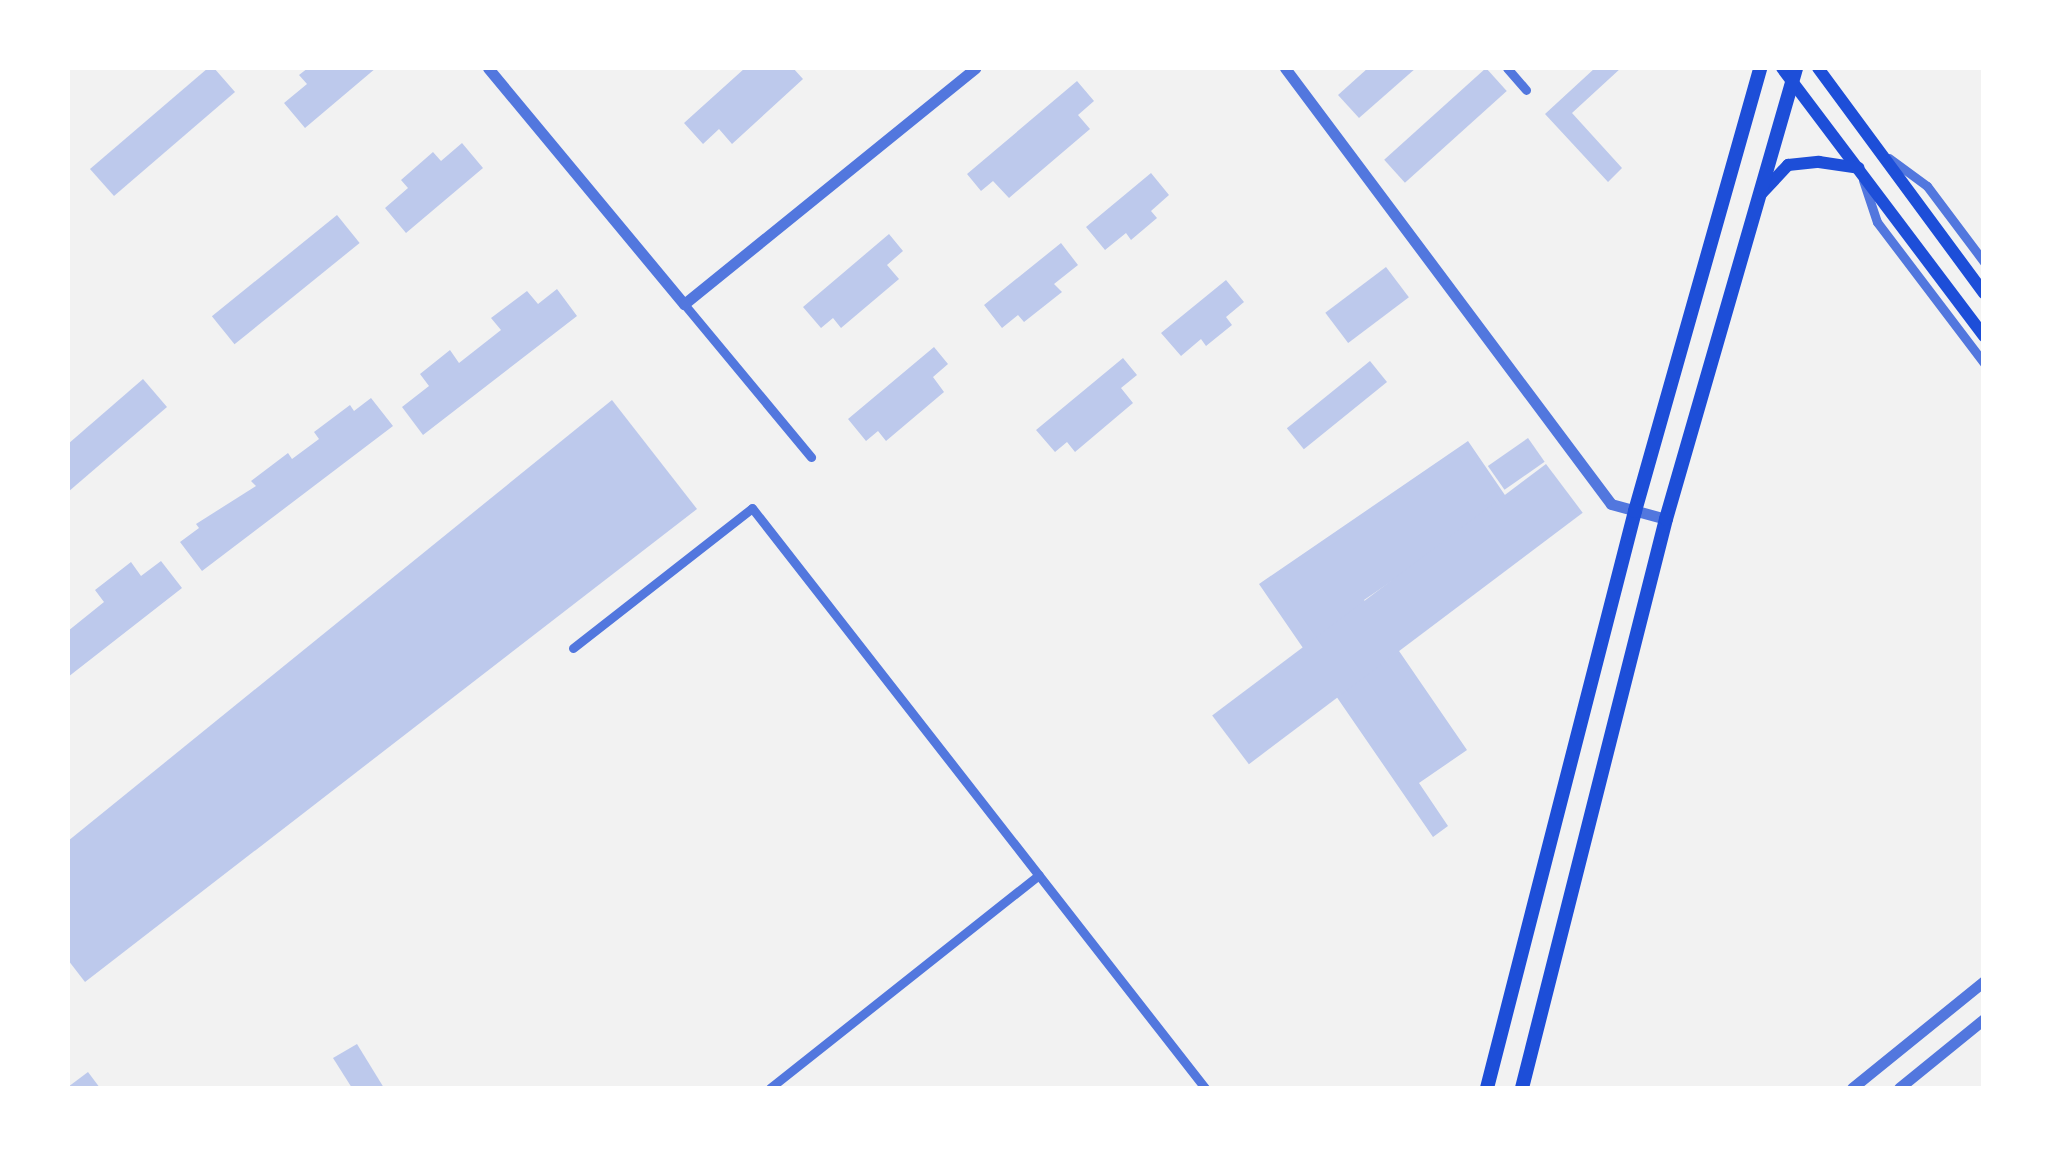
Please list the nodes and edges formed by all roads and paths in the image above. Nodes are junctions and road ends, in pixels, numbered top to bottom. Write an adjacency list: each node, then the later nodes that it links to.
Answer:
1 (488, 68): 15 (street)
2 (974, 68): 15 (street)
3 (1286, 68): 19 (street)
4 (1507, 68): 9 (street)
5 (1760, 68): 19 (main road)
6 (1782, 68): 8 (main road)
7 (1818, 68): 10 (main road)
8 (1794, 74): 11 (main road); 12 (main road)
9 (1526, 90)
10 (1879, 151): 13 (street); 14 (main road)
11 (1859, 168): 12 (main road); 16 (main road); 17 (street)
12 (1756, 200): 20 (main road)
13 (1984, 262)
14 (1984, 293)
15 (684, 304): 18 (street)
16 (1984, 336)
17 (1984, 363)
18 (811, 457)
19 (1635, 511): 20 (street); 27 (main road)
20 (1666, 519): 28 (main road)
21 (573, 648): 22 (street)
22 (1039, 876): 25 (street); 26 (street)
23 (1984, 981): 29 (street)
24 (1984, 1019): 30 (street)
25 (770, 1088)
26 (1205, 1088)
27 (1486, 1088)
28 (1522, 1088)
29 (1852, 1088)
30 (1899, 1088)

